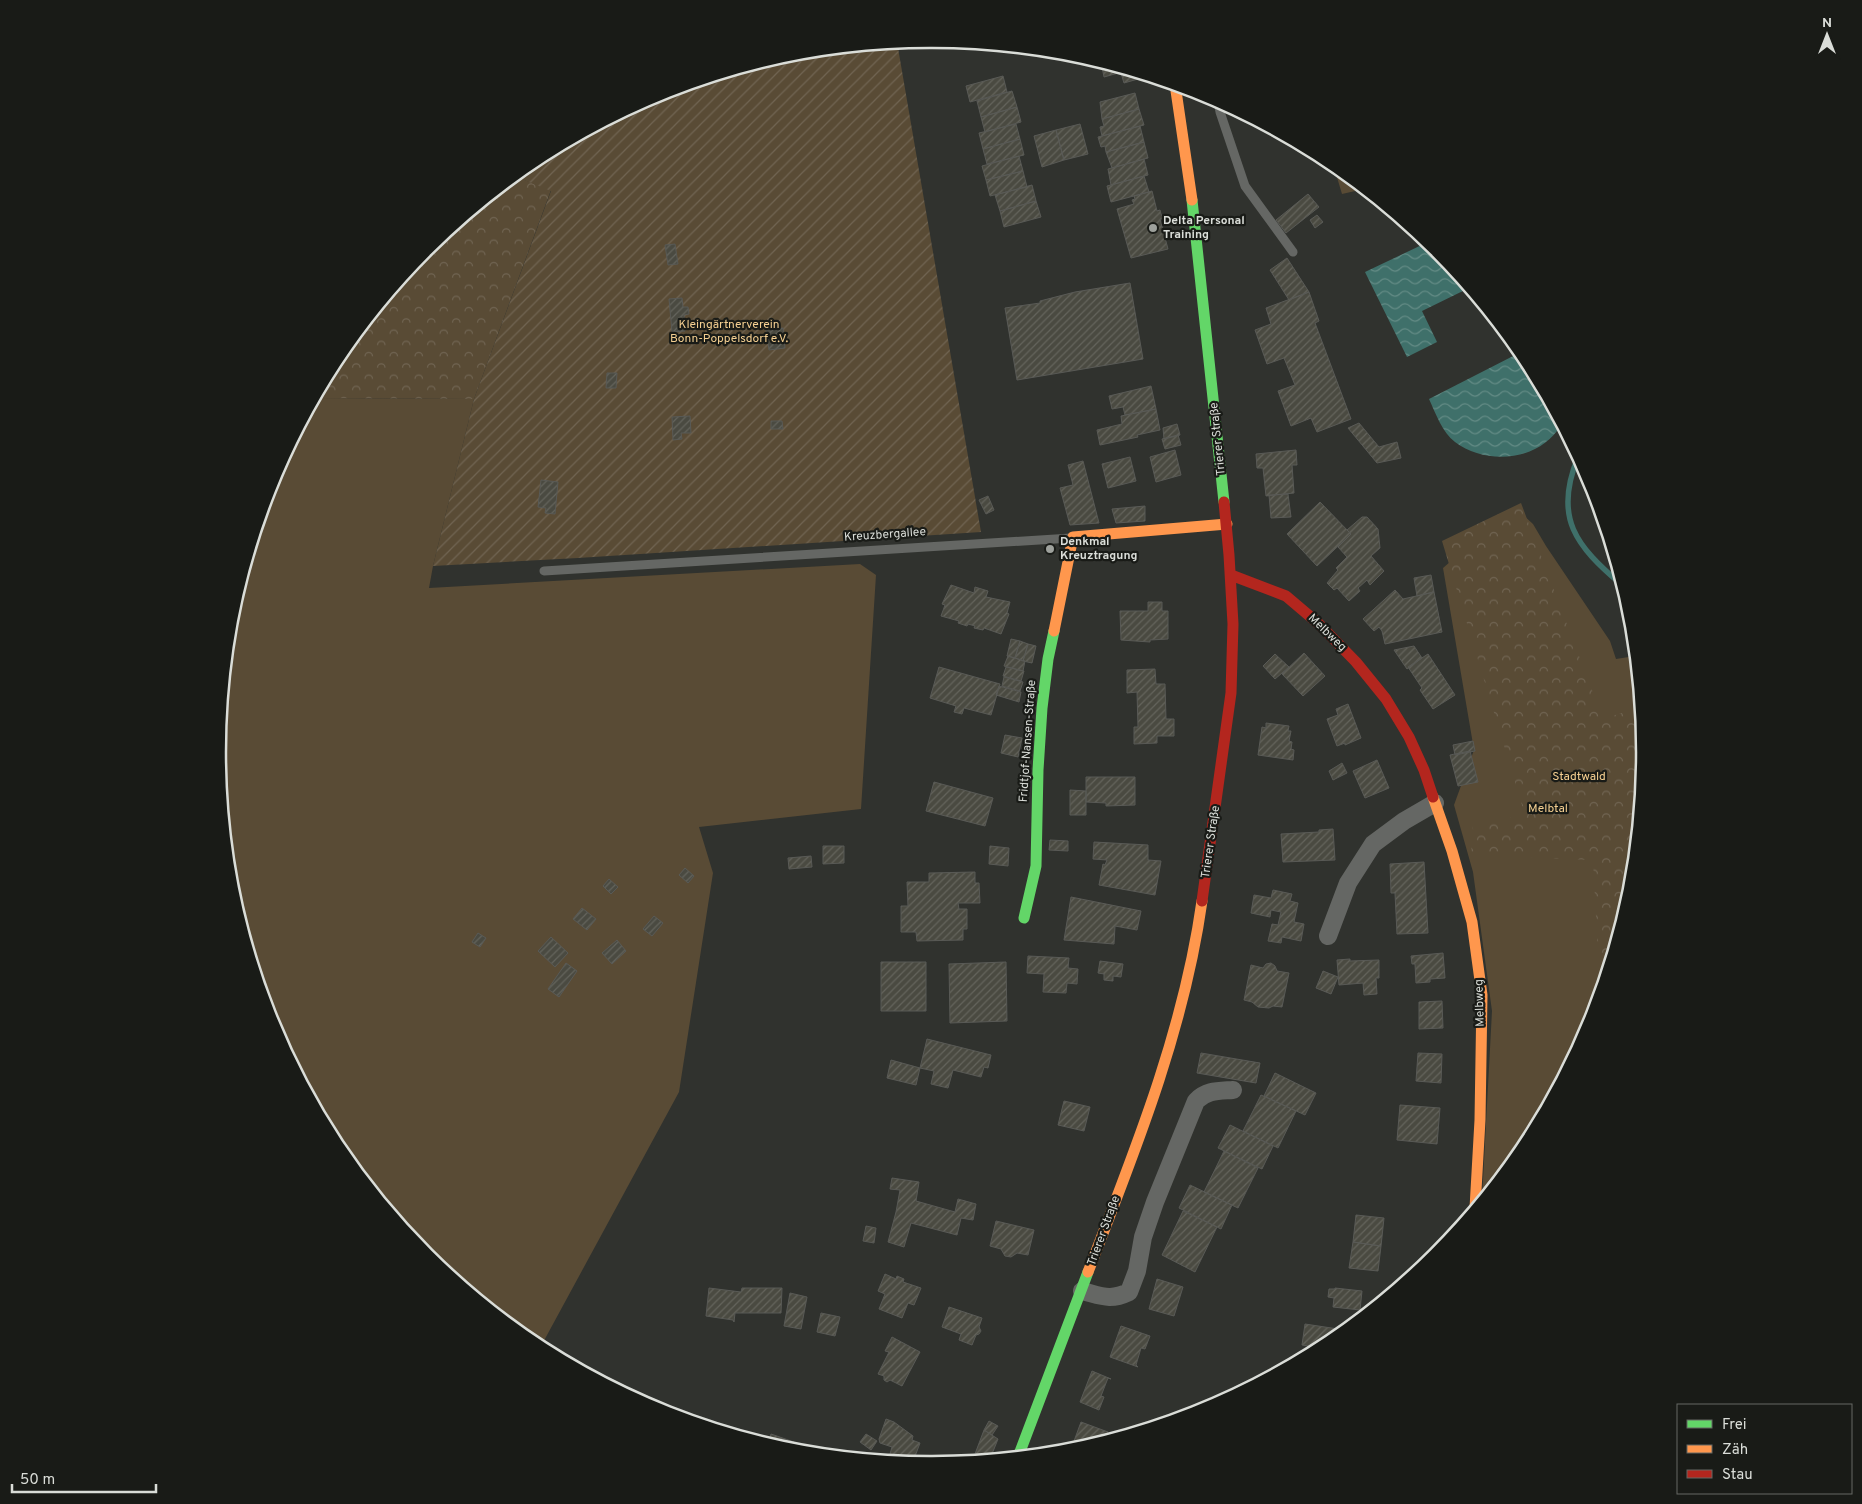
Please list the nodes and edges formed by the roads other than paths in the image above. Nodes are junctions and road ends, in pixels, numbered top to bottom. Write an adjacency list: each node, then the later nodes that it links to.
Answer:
1 (1176, 92): 4 (street, Trierer Straße)
2 (1220, 109): 3 (lane)
3 (1294, 252)
4 (1227, 524): 5 (street, Kreuzbergallee); 7 (street, Trierer Straße)
5 (1073, 537): 6 (lane, Kreuzbergallee); 9 (street, Fridtjof-Nansen-Straße)
6 (544, 571)
7 (1231, 575): 8 (street, Melbweg); 13 (street, Trierer Straße)
8 (1435, 803): 10 (street); 12 (street, Melbweg)
9 (1024, 918)
10 (1328, 936)
11 (1233, 1090): 13 (street)
12 (1476, 1199)
13 (1082, 1290): 14 (street, Trierer Straße)
14 (1021, 1450)

